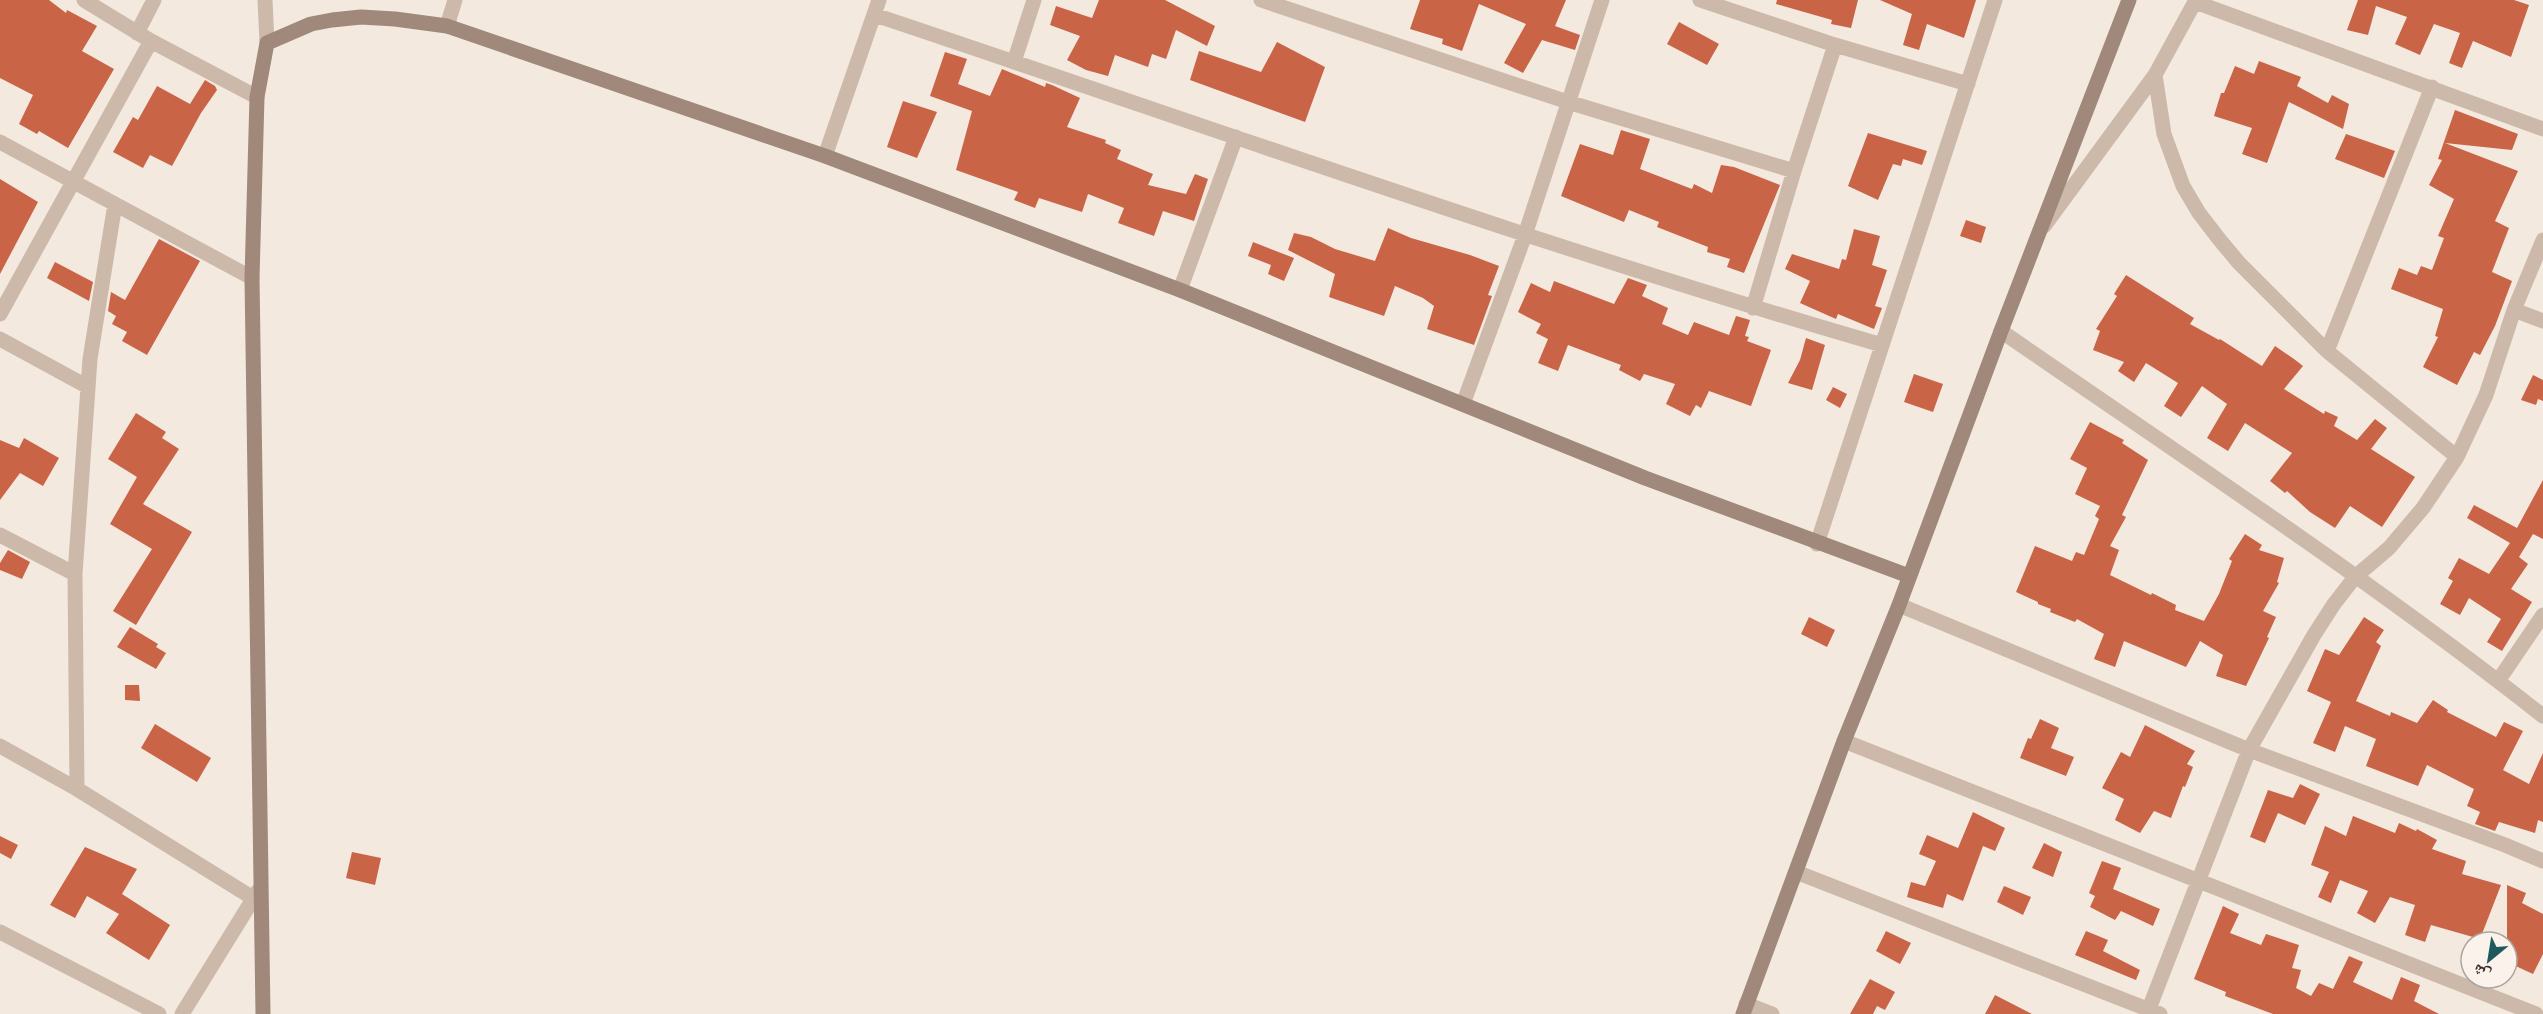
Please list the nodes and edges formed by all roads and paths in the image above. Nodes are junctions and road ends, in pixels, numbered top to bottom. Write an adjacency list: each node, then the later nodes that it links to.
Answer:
1 (84, 0): 15 (street)
2 (154, 0): 15 (street)
3 (265, 0): 17 (street)
4 (455, 0): 14 (street)
5 (879, 0): 13 (street)
6 (1034, 0): 19 (street)
7 (1261, 0): 24 (street)
8 (1602, 0): 24 (street)
9 (1700, 0): 18 (street)
10 (1995, 0): 21 (street)
11 (2129, 0): 32 (main road)
12 (2196, 1): 20 (street); 22 (street)
13 (874, 15): 19 (street); 28 (street)
14 (447, 26): 17 (main road); 28 (main road)
15 (137, 33): 16 (street)
16 (151, 41): 23 (street); 30 (street)
17 (267, 43): 23 (main road)
18 (1836, 45): 21 (street); 29 (street)
19 (1014, 62): 26 (street)
20 (2155, 75): 32 (street); 44 (street)
21 (1968, 84): 43 (street)
22 (2432, 87): 25 (street); 44 (street)
23 (257, 97): 35 (main road)
24 (1568, 102): 29 (street); 33 (street)
25 (2543, 129)
26 (1236, 137): 33 (street); 36 (street)
27 (0, 142): 30 (street)
28 (825, 156): 36 (main road)
29 (1794, 171): 37 (street)
30 (73, 181): 31 (street); 39 (street)
31 (115, 204): 35 (street); 45 (street)
32 (2039, 232): 41 (main road)
33 (1525, 235): 37 (street); 46 (street)
34 (2543, 240): 38 (street)
35 (252, 278): 64 (main road)
36 (1180, 290): 46 (main road)
37 (1753, 308): 43 (street)
38 (2514, 310): 40 (street); 47 (street)
39 (0, 314)
40 (2543, 321)
41 (2001, 331): 51 (main road); 52 (street)
42 (0, 339): 45 (street)
43 (1882, 345): 49 (street)
44 (2327, 351): 47 (street)
45 (88, 387): 50 (street)
46 (1463, 404): 49 (main road)
47 (2457, 458): 52 (street)
48 (0, 535): 50 (street)
49 (1817, 544): 51 (main road)
50 (75, 574): 60 (street)
51 (1909, 576): 53 (main road)
52 (2355, 577): 55 (street); 59 (street)
53 (1899, 605): 57 (main road); 59 (street)
54 (2543, 615): 55 (street)
55 (2498, 681): 56 (street)
56 (2543, 716)
57 (1844, 741): 62 (main road); 63 (street)
58 (0, 746): 60 (street)
59 (2249, 750): 61 (street); 63 (street)
60 (77, 789): 64 (street)
61 (2543, 861)
62 (1796, 872): 66 (main road); 67 (street)
63 (2197, 881): 67 (street); 72 (street)
64 (257, 893): 69 (street); 70 (main road)
65 (0, 932): 68 (street)
66 (1745, 1009): 71 (street)
67 (2152, 1013)
68 (159, 1014)
69 (182, 1014)
70 (263, 1014)
71 (1772, 1014)
72 (2536, 1014)

